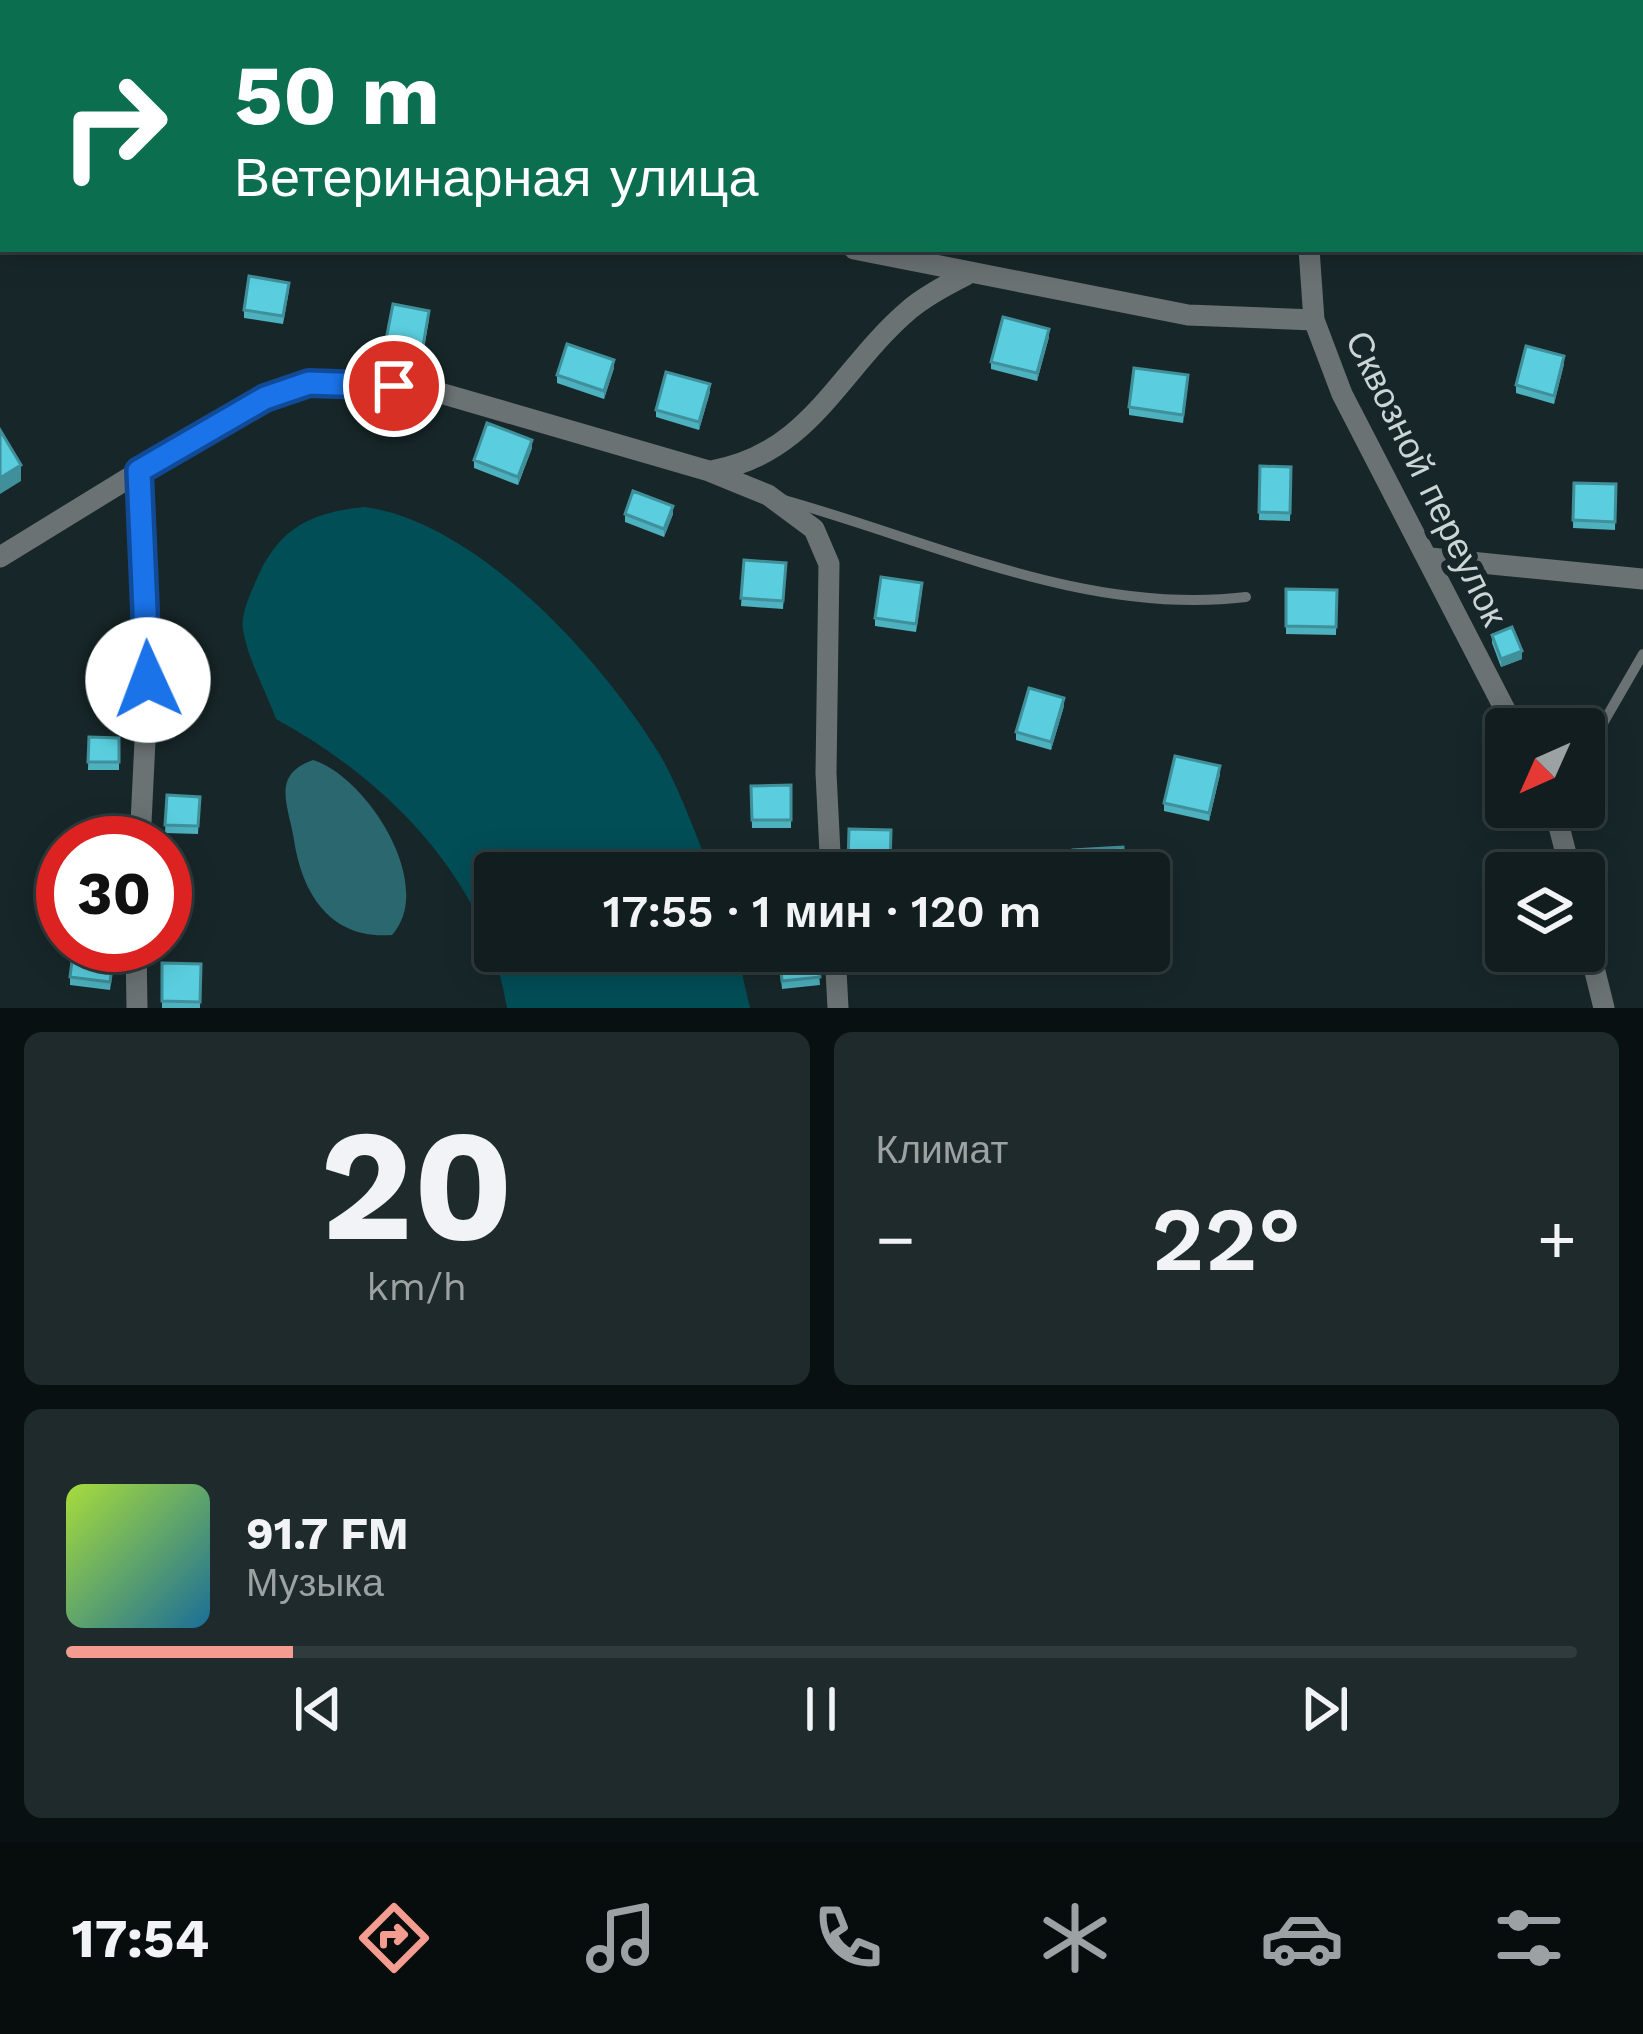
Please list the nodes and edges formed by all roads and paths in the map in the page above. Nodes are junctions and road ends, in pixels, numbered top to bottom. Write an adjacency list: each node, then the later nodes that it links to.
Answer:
1 (867, 252): 3 (street)
2 (1309, 252): 4 (street, Сквозной переулок)
3 (966, 275): 4 (street); 6 (street)
4 (1314, 320): 9 (street, Сквозной переулок)
5 (139, 471): 6 (street); 8 (street); 15 (street)
6 (710, 471): 7 (street)
7 (768, 495): 11 (lane); 16 (street)
8 (0, 557)
9 (1430, 558): 10 (street); 13 (street, Сквозной переулок)
10 (1643, 579)
11 (1246, 597)
12 (1643, 654): 14 (lane)
13 (1505, 708)
14 (1605, 720)
15 (141, 816)
16 (829, 852)
17 (136, 972): 20 (street)
18 (836, 972): 21 (street)
19 (1595, 972): 22 (street)
20 (137, 1008)
21 (838, 1008)
22 (1604, 1008)

